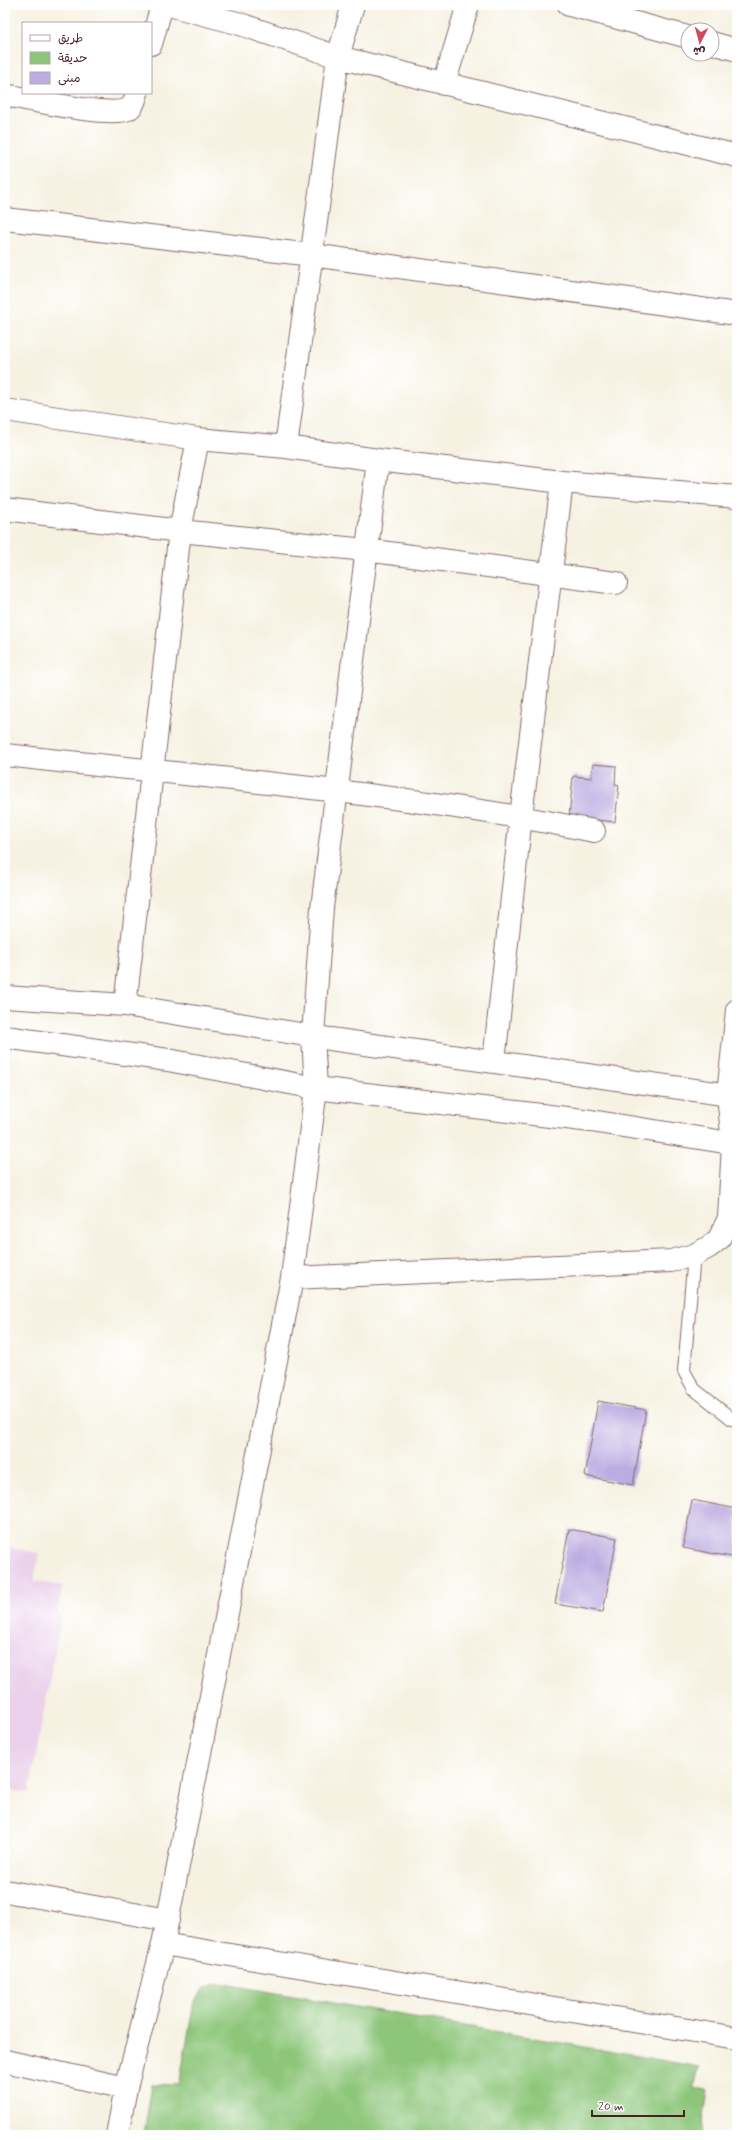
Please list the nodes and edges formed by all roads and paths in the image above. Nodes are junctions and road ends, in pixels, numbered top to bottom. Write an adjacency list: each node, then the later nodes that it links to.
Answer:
1 (162, 5): 8 (street)
2 (168, 5): 6 (street)
3 (353, 5): 11 (street)
4 (468, 5): 12 (street)
5 (569, 5): 7 (street)
6 (240, 14): 11 (street)
7 (680, 35)
8 (152, 40)
9 (720, 45): 10 (street)
10 (737, 50)
11 (338, 57): 12 (street); 17 (street)
12 (444, 84): 15 (street)
13 (137, 94): 14 (street)
14 (5, 95)
15 (737, 156)
16 (5, 219): 17 (street)
17 (312, 255): 18 (street); 21 (street)
18 (737, 314)
19 (5, 410): 20 (street)
20 (198, 439): 21 (street); 26 (street)
21 (286, 447): 22 (street)
22 (378, 460): 23 (street); 27 (street)
23 (562, 482): 24 (street); 28 (street)
24 (737, 497)
25 (5, 509): 26 (street)
26 (180, 531): 27 (street); 31 (street)
27 (366, 550): 28 (street); 32 (street)
28 (550, 575): 29 (street); 33 (street)
29 (616, 583)
30 (5, 755): 31 (street)
31 (153, 771): 32 (street); 36 (street)
32 (336, 792): 33 (street); 38 (street)
33 (521, 816): 34 (street); 40 (street)
34 (594, 831)
35 (5, 997): 36 (street)
36 (125, 1005): 38 (street)
37 (737, 1010): 42 (street)
38 (313, 1036): 40 (street); 41 (street)
39 (5, 1037): 41 (street)
40 (494, 1062): 42 (street)
41 (316, 1088): 43 (street); 45 (street)
42 (732, 1096): 43 (street)
43 (735, 1144): 44 (street)
44 (694, 1255): 45 (street); 46 (lane)
45 (292, 1278): 48 (street)
46 (737, 1419)
47 (5, 1891): 48 (street)
48 (168, 1920): 49 (street)
49 (163, 1944): 50 (street); 52 (street)
50 (737, 2038)
51 (5, 2061): 52 (street)
52 (126, 2088): 53 (street)
53 (117, 2135)

